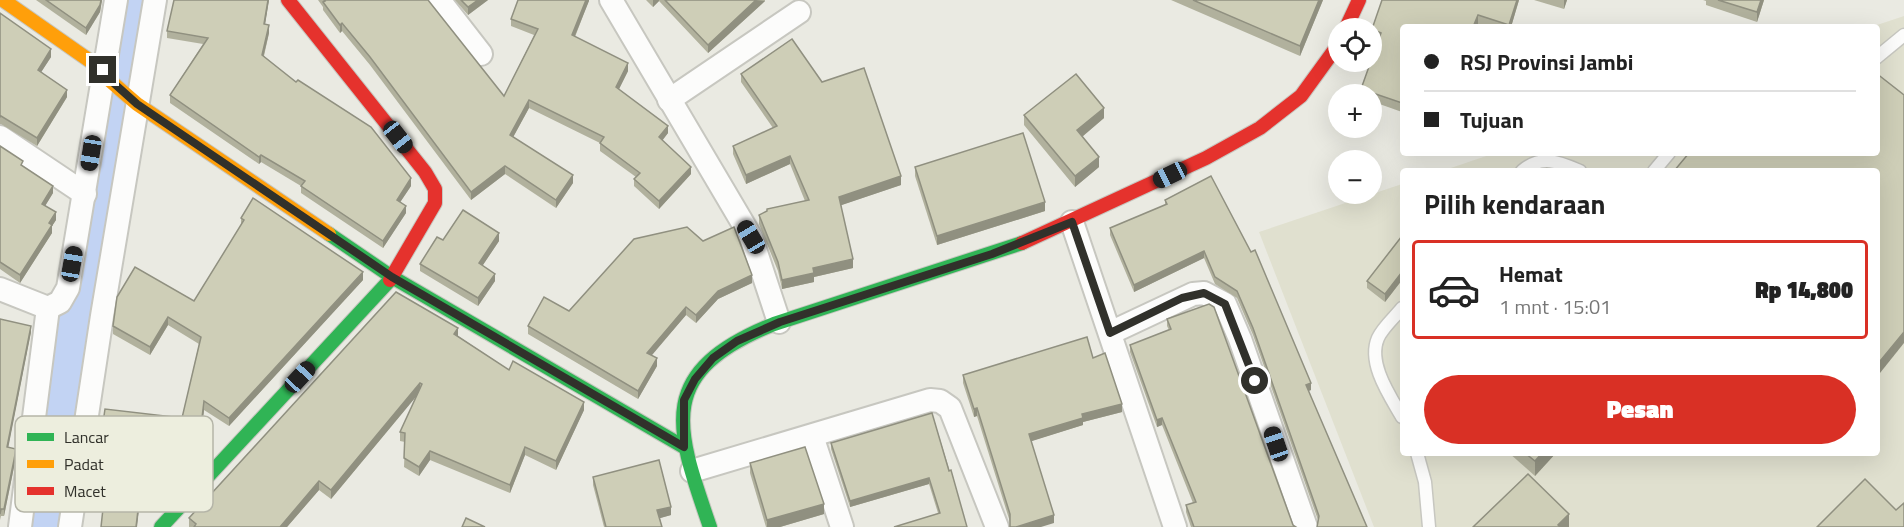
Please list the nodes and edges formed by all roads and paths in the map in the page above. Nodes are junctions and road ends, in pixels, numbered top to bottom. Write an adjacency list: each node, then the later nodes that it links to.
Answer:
1 (3, 0): 14 (street)
2 (116, 0): 14 (street)
3 (155, 0): 15 (street)
4 (288, 0): 24 (street)
5 (439, 0): 11 (street)
6 (611, 0): 16 (street)
7 (1359, 0): 9 (street)
8 (799, 12): 16 (street)
9 (1351, 18)
10 (1904, 35): 12 (lane)
11 (481, 54)
12 (1880, 55)
13 (1328, 61): 23 (street)
14 (106, 74): 15 (street); 22 (street)
15 (134, 100): 24 (street); 32 (street)
16 (669, 100): 28 (street)
17 (0, 137): 22 (street)
18 (1666, 156): 21 (lane)
19 (1527, 168): 20 (lane)
20 (1572, 168)
21 (1656, 168)
22 (85, 194): 26 (street)
23 (1072, 222): 28 (street); 29 (street)
24 (392, 277): 34 (street); 36 (street)
25 (0, 289): 26 (street)
26 (48, 308): 31 (street)
27 (1400, 311): 30 (lane)
28 (780, 322): 34 (street)
29 (1110, 333): 47 (street); 48 (street)
30 (1400, 413)
31 (34, 416)
32 (87, 416)
33 (812, 436): 37 (street); 45 (street); 46 (street)
34 (684, 447): 37 (street)
35 (1418, 456): 49 (lane)
36 (213, 471)
37 (692, 471): 44 (street)
38 (22, 512): 41 (street)
39 (72, 512): 42 (street)
40 (175, 512): 43 (street)
41 (20, 527)
42 (70, 527)
43 (161, 527)
44 (710, 527)
45 (842, 527)
46 (997, 527)
47 (1175, 527)
48 (1306, 527)
49 (1429, 527)

